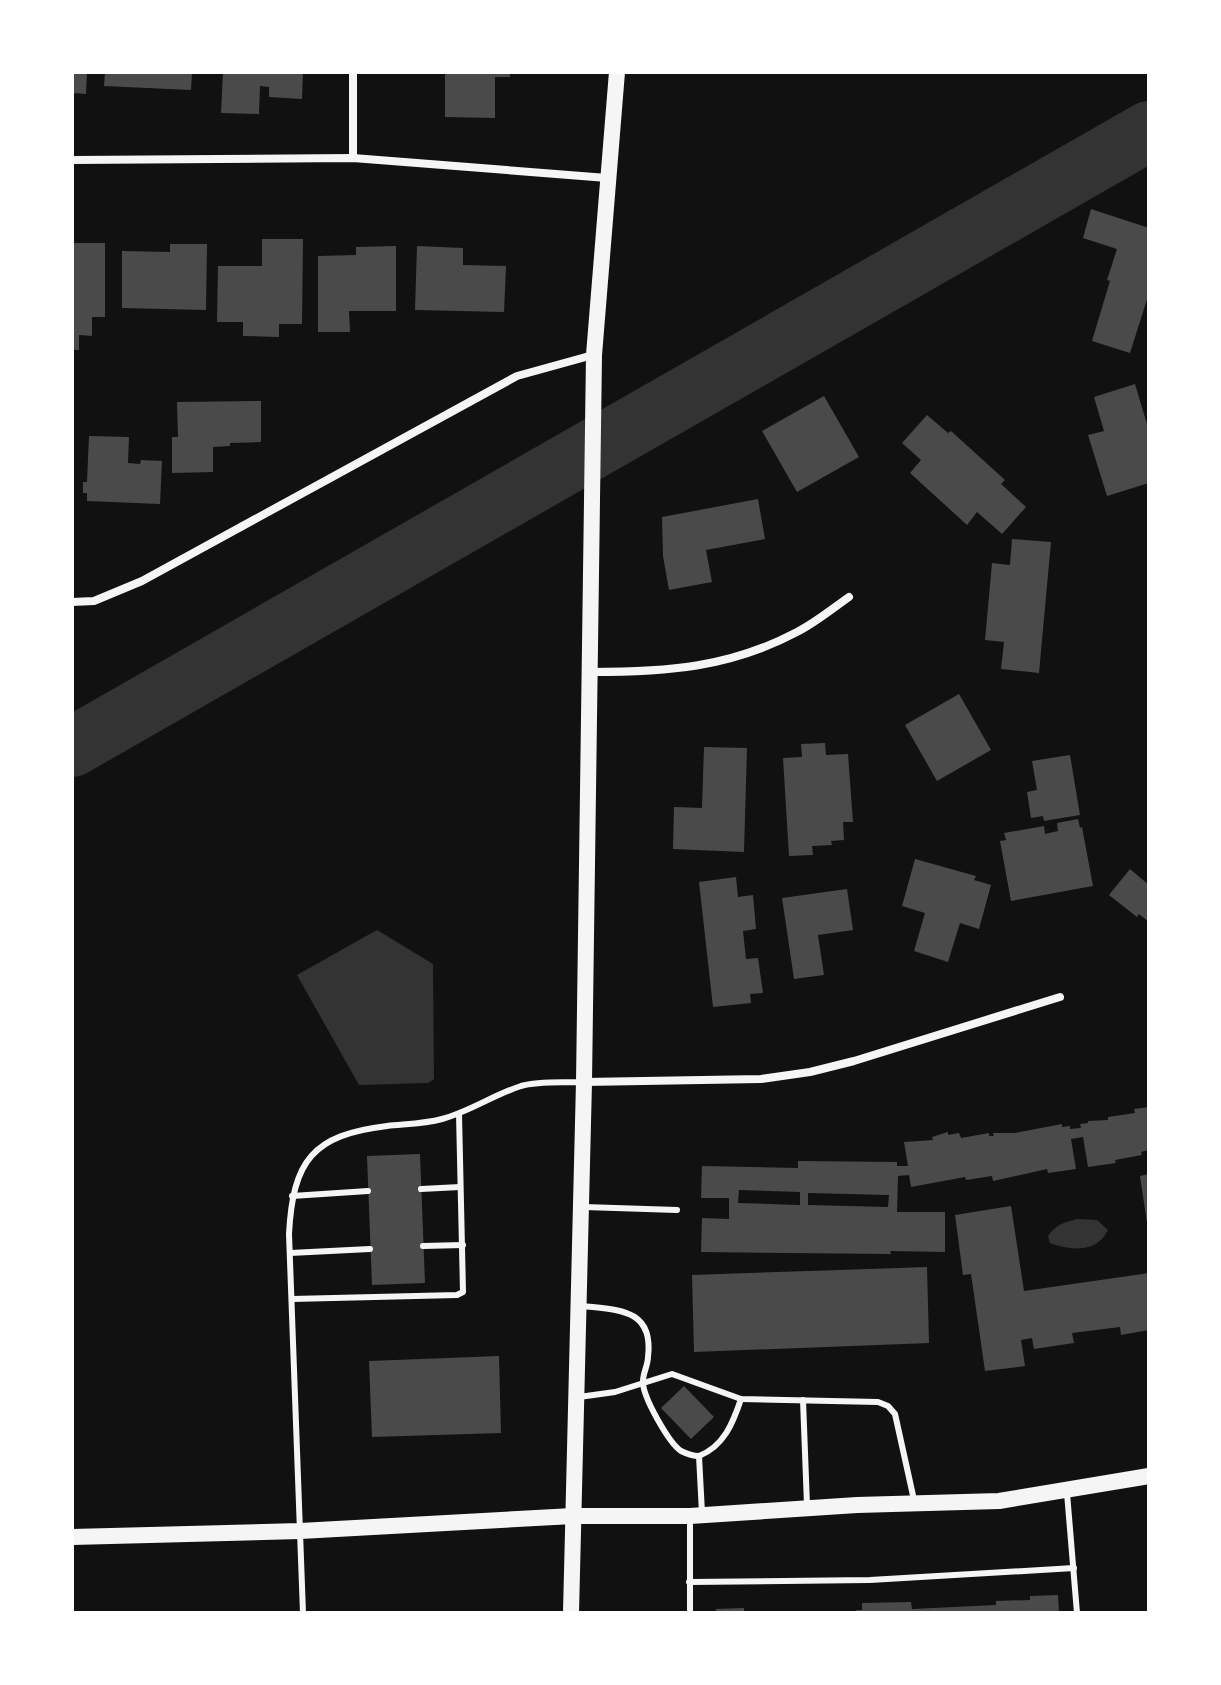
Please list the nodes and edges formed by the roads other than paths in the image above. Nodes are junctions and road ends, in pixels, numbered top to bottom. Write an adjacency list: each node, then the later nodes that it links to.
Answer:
1 (353, 72): 3 (street)
2 (617, 72): 5 (main road)
3 (353, 158): 4 (street); 5 (street)
4 (72, 160)
5 (607, 178): 6 (main road)
6 (594, 355): 8 (street); 9 (main road)
7 (849, 597): 9 (street)
8 (72, 602)
9 (591, 672): 11 (main road)
10 (1060, 997): 11 (street)
11 (584, 1082): 12 (lane); 17 (main road)
12 (459, 1114): 13 (lane); 16 (lane)
13 (460, 1187): 14 (lane); 19 (lane)
14 (421, 1189)
15 (368, 1191): 16 (lane)
16 (292, 1196): 22 (lane)
17 (581, 1206): 18 (lane); 24 (main road)
18 (677, 1210)
19 (463, 1245): 20 (lane); 23 (lane)
20 (423, 1246)
21 (370, 1249): 22 (lane)
22 (290, 1253): 23 (lane)
23 (292, 1299): 36 (lane)
24 (578, 1305): 25 (lane); 26 (main road)
25 (642, 1383): 26 (lane); 27 (lane); 29 (lane)
26 (576, 1398): 34 (main road)
27 (741, 1399): 28 (lane); 29 (lane)
28 (803, 1400): 32 (lane); 33 (lane)
29 (699, 1456): 35 (lane)
30 (1149, 1476): 31 (main road)
31 (1067, 1491): 32 (main road); 38 (lane)
32 (915, 1503): 33 (main road)
33 (808, 1508): 35 (main road)
34 (573, 1516): 35 (main road); 36 (main road); 41 (main road)
35 (696, 1516): 39 (lane)
36 (300, 1531): 37 (main road); 40 (lane)
37 (72, 1537)
38 (1074, 1568): 39 (lane); 43 (lane)
39 (689, 1582): 42 (lane)
40 (303, 1613)
41 (571, 1613)
42 (690, 1613)
43 (1077, 1613)

